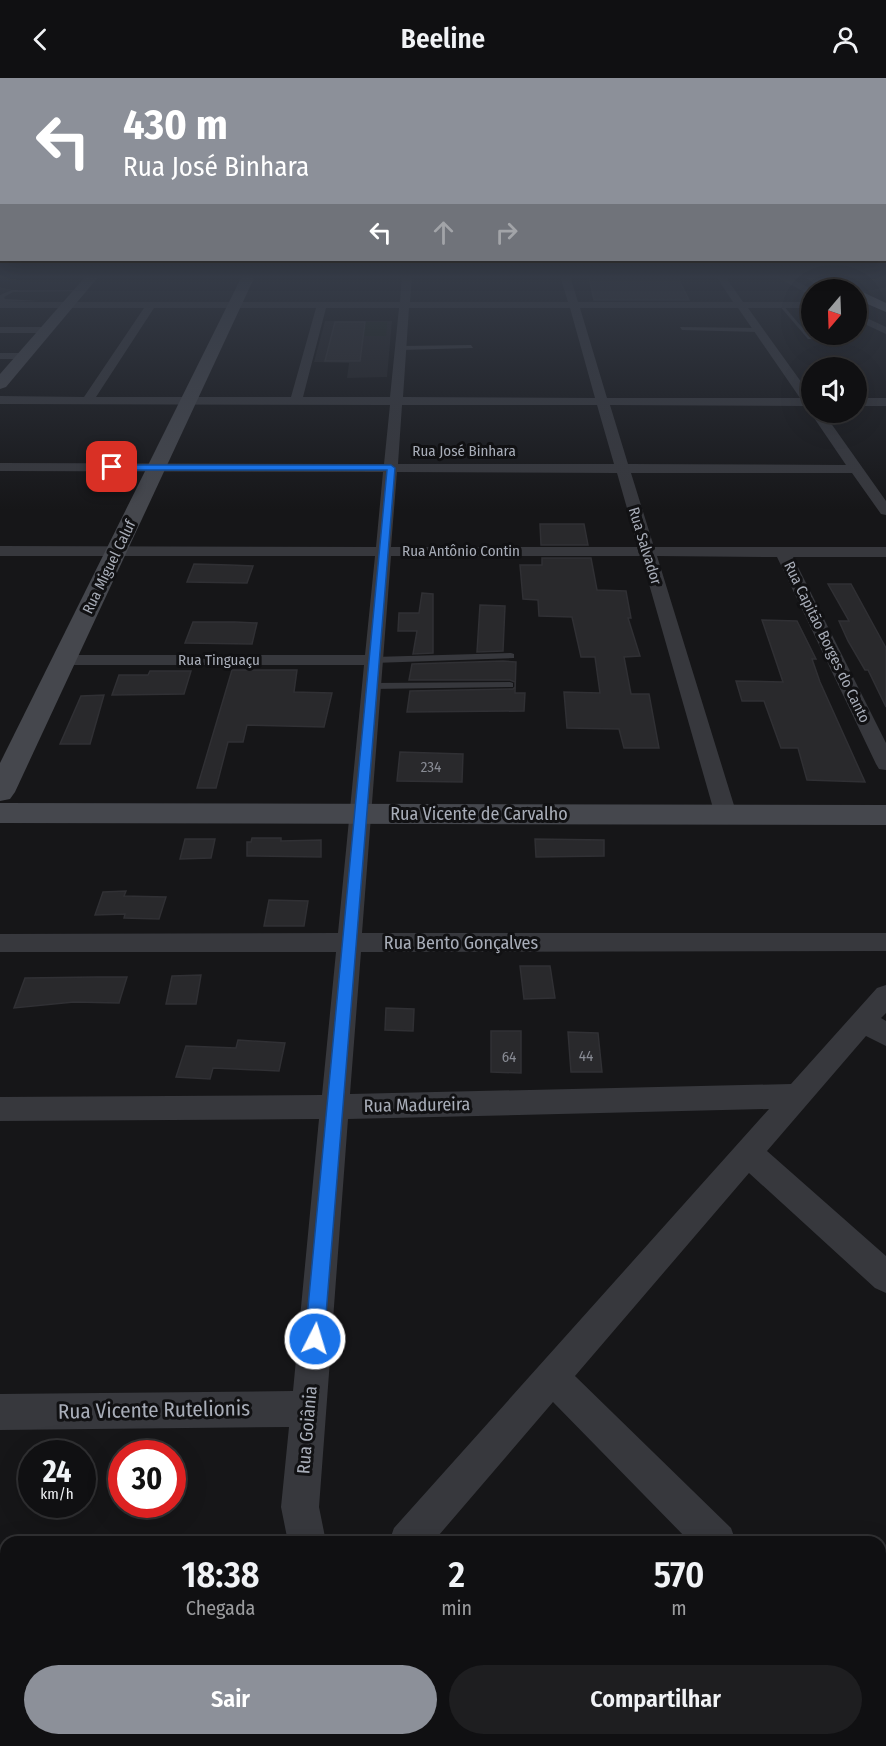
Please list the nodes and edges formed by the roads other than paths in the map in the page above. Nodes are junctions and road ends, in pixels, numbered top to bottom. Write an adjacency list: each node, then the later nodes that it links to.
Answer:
1 (119, 354): 12 (street)
2 (212, 354): 13 (street, Rua Miguel Caluf)
3 (309, 354): 14 (street)
4 (401, 354): 15 (street, Rua Goiânia)
5 (588, 354): 16 (street, Rua Salvador)
6 (775, 354): 10 (street)
7 (0, 356): 8 (street)
8 (24, 356): 9 (street)
9 (0, 384)
10 (801, 391)
11 (0, 400): 12 (street)
12 (88, 400): 13 (street)
13 (189, 401): 14 (street); 22 (street, Rua Miguel Caluf)
14 (296, 401): 15 (street)
15 (397, 401): 16 (street); 23 (street, Rua Goiânia)
16 (602, 402): 19 (street); 24 (street, Rua Salvador)
17 (867, 402): 18 (street)
18 (886, 402)
19 (801, 406)
20 (824, 423): 25 (street)
21 (0, 467): 22 (street, Rua José Binhara)
22 (157, 467): 23 (street, Rua José Binhara); 28 (street, Rua Miguel Caluf)
23 (391, 468): 24 (street, Rua José Binhara); 29 (street, Rua Goiânia)
24 (622, 468): 25 (street, Rua José Binhara); 30 (street, Rua Salvador)
25 (856, 469): 26 (street)
26 (886, 511)
27 (0, 551): 28 (street, Rua Antônio Contin)
28 (116, 551): 29 (street, Rua Antônio Contin); 34 (street, Rua Miguel Caluf)
29 (384, 551): 30 (street, Rua Antônio Contin); 35 (street, Rua Goiânia)
30 (647, 552): 31 (street, Rua Antônio Contin); 42 (street, Rua Salvador)
31 (783, 552): 32 (street, Rua Antônio Contin); 38 (street, Rua Capitão Borges do Canto)
32 (886, 552)
33 (510, 656): 35 (lane)
34 (64, 660): 35 (street, Rua Tinguaçu); 39 (street, Rua Miguel Caluf)
35 (374, 660): 37 (street, Rua Goiânia)
36 (510, 685): 37 (lane)
37 (372, 686): 41 (street, Rua Goiânia)
38 (886, 764)
39 (0, 792)
40 (0, 813): 41 (street, Rua Vicente de Carvalho)
41 (361, 814): 42 (street, Rua Vicente de Carvalho); 46 (street, Rua Goiânia)
42 (726, 815): 43 (street, Rua Vicente de Carvalho)
43 (886, 815)
44 (886, 942): 46 (street, Rua Bento Gonçalves)
45 (0, 943): 46 (street, Rua Bento Gonçalves)
46 (350, 943): 50 (street, Rua Goiânia)
47 (886, 995): 48 (street)
48 (875, 1028): 49 (street)
49 (798, 1096): 50 (street, Rua Madureira); 52 (street)
50 (335, 1107): 51 (street, Rua Madureira); 55 (street, Rua Goiânia)
51 (0, 1109)
52 (748, 1154): 53 (street); 54 (street)
53 (886, 1277)
54 (552, 1377): 58 (street); 59 (street)
55 (309, 1409): 56 (street, Rua Vicente Rutelionis); 57 (street, Rua Goiânia)
56 (0, 1412)
57 (306, 1536)
58 (413, 1536)
59 (711, 1536)

